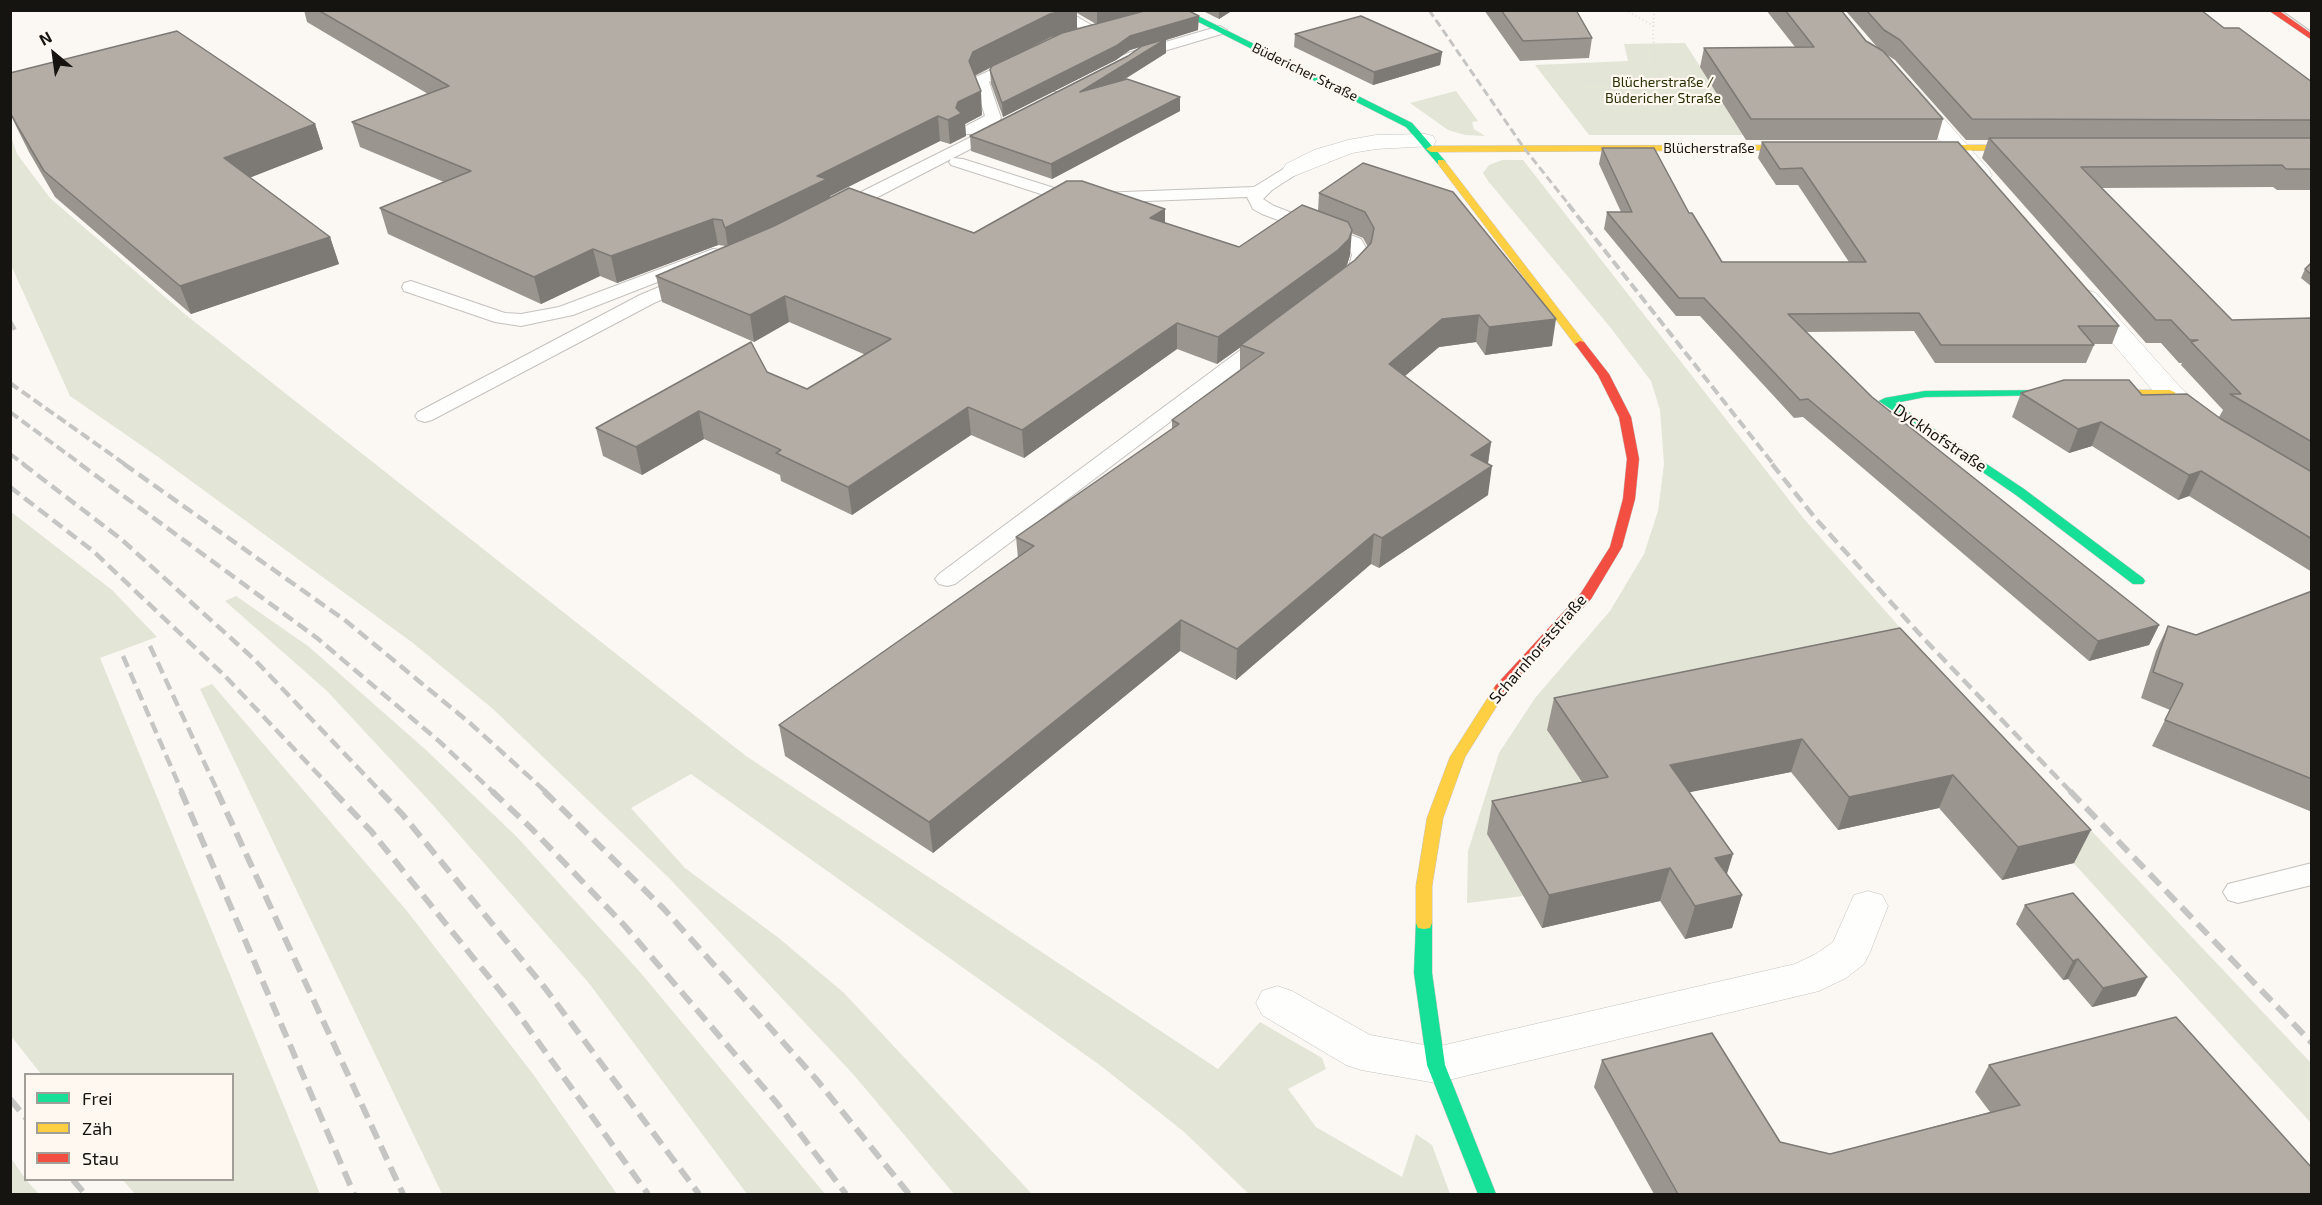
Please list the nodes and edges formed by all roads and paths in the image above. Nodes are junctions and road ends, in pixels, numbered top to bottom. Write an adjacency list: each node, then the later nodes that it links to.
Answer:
1 (1055, 10): 8 (lane)
2 (1625, 10): 6 (path)
3 (1654, 10): 6 (path)
4 (2272, 10): 9 (street)
5 (1173, 12): 7 (street, Büdericher Straße)
6 (1654, 26): 15 (path)
7 (1220, 30): 16 (lane); 17 (street, Büdericher Straße)
8 (1076, 37)
9 (2312, 38)
10 (1037, 52): 27 (lane)
11 (1570, 73): 13 (path)
12 (1636, 76): 13 (path)
13 (1602, 81): 15 (path)
14 (1901, 82): 21 (street)
15 (1669, 95): 18 (path)
16 (1044, 99)
17 (1428, 145): 18 (street, Blücherstraße); 24 (street); 43 (street, Scharnhorststraße)
18 (1704, 148): 19 (street, Blücherstraße)
19 (1819, 148)
20 (1900, 148): 21 (street)
21 (1958, 148): 22 (street); 26 (street)
22 (2039, 148)
23 (957, 162): 25 (lane)
24 (1294, 169): 25 (lane)
25 (1258, 192): 31 (lane)
26 (1996, 192)
27 (823, 211)
28 (2073, 281): 34 (street)
29 (411, 287): 30 (lane)
30 (624, 288): 32 (lane); 32 (lane)
31 (1335, 288)
32 (647, 299): 35 (lane)
33 (1279, 331): 37 (lane)
34 (2170, 393): 36 (street); 38 (street, Dyckhofstraße)
35 (425, 416)
36 (2221, 435)
37 (947, 579)
38 (2138, 581)
39 (2312, 874): 40 (lane)
40 (2238, 892)
41 (1869, 906): 43 (street)
42 (1277, 1003): 43 (street)
43 (1436, 1065): 44 (street, Scharnhorststraße)
44 (1487, 1194)

